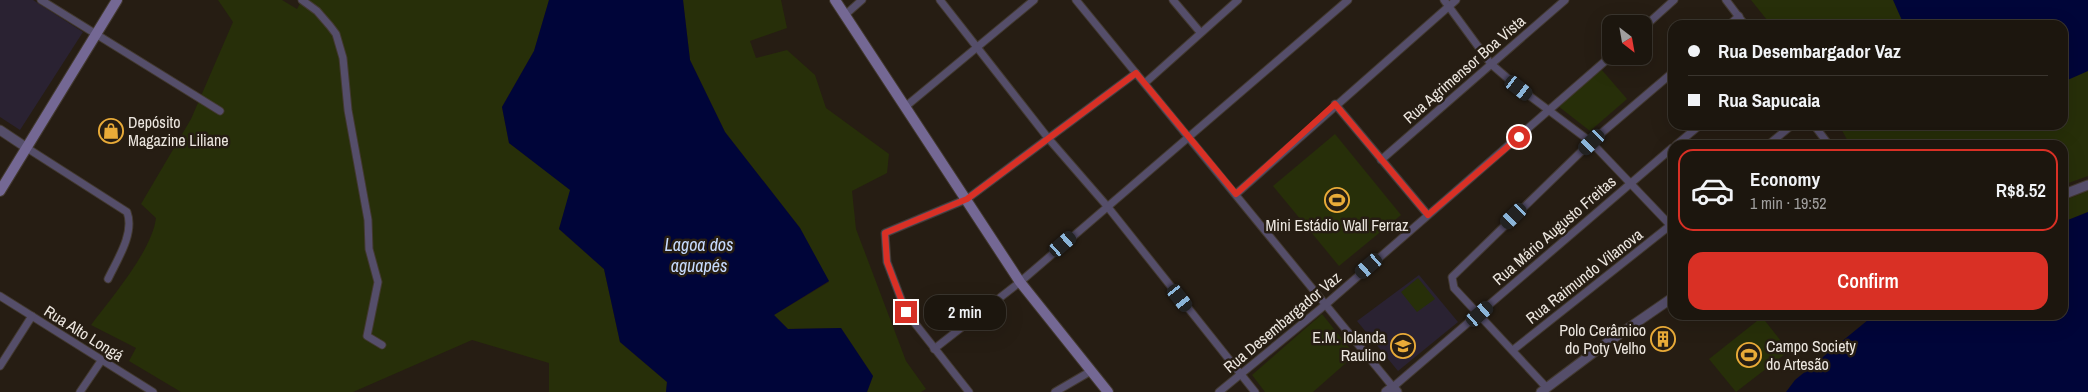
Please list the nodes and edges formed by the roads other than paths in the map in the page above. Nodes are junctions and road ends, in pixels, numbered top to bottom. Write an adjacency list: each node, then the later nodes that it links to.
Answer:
1 (41, 0): 23 (street)
2 (117, 0): 23 (main road)
3 (302, 0): 62 (street)
4 (835, 0): 17 (main road)
5 (862, 0): 17 (street)
6 (940, 0): 24 (street)
7 (1034, 0): 24 (street)
8 (1076, 0): 27 (street)
9 (1173, 0): 22 (street)
10 (1238, 0): 22 (street)
11 (1348, 0): 37 (street)
12 (1456, 0): 16 (street)
13 (1564, 0): 25 (street, Rua Agrimensor Boa Vista)
14 (1674, 0): 19 (street)
15 (1726, 0): 18 (street)
16 (1447, 3): 25 (street); 30 (street)
17 (845, 15): 31 (main road)
18 (1739, 16): 20 (street); 21 (street)
19 (1652, 20)
20 (1734, 20)
21 (1742, 20)
22 (1200, 32): 29 (street)
23 (96, 34): 32 (street); 42 (main road)
24 (976, 48): 31 (street); 38 (street)
25 (1491, 64): 33 (street); 44 (street, Rua Agrimensor Boa Vista)
26 (1602, 64): 33 (street, Rua Desembargador Vaz)
27 (1136, 73): 29 (street); 38 (street)
28 (1668, 76): 41 (street)
29 (1145, 83): 37 (street)
30 (1335, 104): 44 (street); 49 (street)
31 (905, 107): 50 (main road)
32 (220, 111)
33 (1550, 112): 41 (street); 52 (street, Rua Desembargador Vaz)
34 (0, 130): 42 (street)
35 (1694, 130): 39 (street)
36 (1786, 130): 40 (street)
37 (1188, 136): 49 (street); 51 (street)
38 (1048, 138): 50 (street); 51 (street)
39 (1682, 140)
40 (1774, 140)
41 (1592, 142): 45 (street); 60 (street)
42 (27, 148): 47 (main road); 55 (street)
43 (1668, 151): 45 (street, Rua Mário Augusto Freitas)
44 (1381, 160): 52 (street)
45 (1630, 184): 53 (street); 60 (street, Rua Mário Augusto Freitas)
46 (2088, 185): 48 (street)
47 (0, 192)
48 (2068, 193)
49 (1236, 194): 59 (street)
50 (967, 199): 56 (main road); 63 (street)
51 (1107, 206): 56 (street); 68 (street)
52 (1428, 215): 59 (street, Rua Desembargador Vaz)
53 (1668, 221)
54 (1668, 228): 64 (street, Rua Raimundo Vilanova)
55 (108, 279)
56 (1020, 282): 63 (street); 67 (main road)
57 (0, 296): 61 (street, Rua Alto Longá)
58 (1668, 301): 70 (street)
59 (1325, 305): 68 (street, Rua Desembargador Vaz); 69 (street)
60 (1480, 314): 64 (street); 69 (street, Rua Mário Augusto Freitas)
61 (32, 316): 65 (street, Rua Alto Longá); 66 (street)
62 (382, 344)
63 (934, 349): 73 (street)
64 (1513, 350): 70 (street)
65 (101, 361): 71 (street); 72 (street, Rua Alto Longá)
66 (0, 366)
67 (1091, 372): 74 (street); 75 (main road)
68 (1241, 374): 76 (street, Rua Desembargador Vaz); 77 (street)
69 (1392, 390)
70 (1544, 390)
71 (80, 392)
72 (153, 392)
73 (968, 392)
74 (1055, 392)
75 (1108, 392)
76 (1219, 392)
77 (1255, 392)

